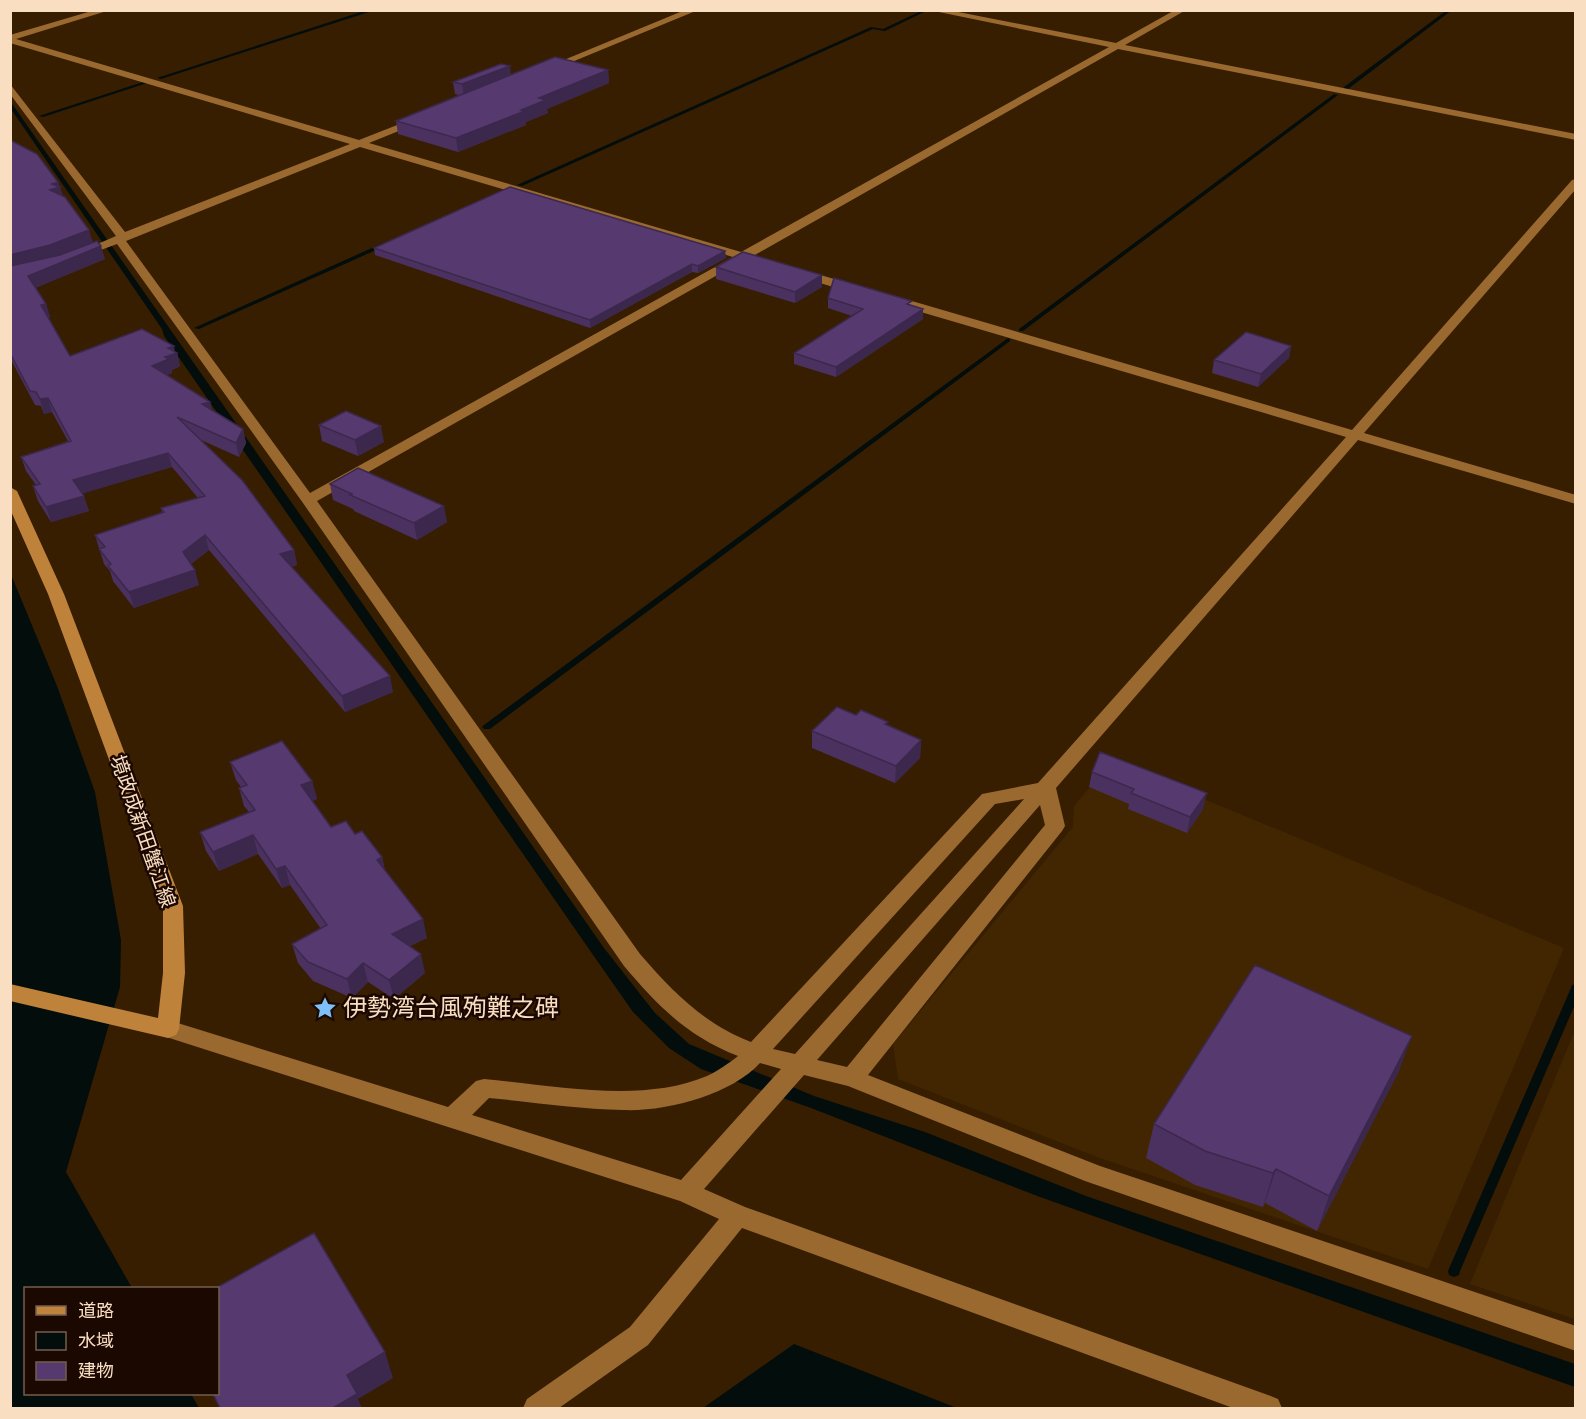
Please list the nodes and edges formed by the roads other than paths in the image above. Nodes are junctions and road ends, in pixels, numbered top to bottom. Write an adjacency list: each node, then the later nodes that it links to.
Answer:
1 (106, 10): 5 (street)
2 (694, 10): 7 (street)
3 (933, 10): 6 (street)
4 (1182, 10): 6 (street)
5 (10, 39): 11 (street)
6 (1118, 47): 10 (street); 14 (street)
7 (539, 72)
8 (10, 87): 13 (street)
9 (429, 116): 11 (street)
10 (1575, 137)
11 (362, 143): 13 (street); 14 (street)
12 (1575, 182): 18 (street)
13 (119, 239): 15 (street); 20 (street)
14 (743, 256): 16 (street); 20 (street)
15 (70, 258)
16 (868, 293)
17 (891, 299): 18 (street)
18 (1356, 435): 21 (street); 22 (street)
19 (10, 491): 24 (main road, 境政成新田蟹江線)
20 (308, 500): 25 (street)
21 (1575, 500)
22 (1046, 788): 25 (street); 26 (street); 28 (street)
23 (10, 992): 24 (main road)
24 (168, 1029): 27 (street)
25 (751, 1058): 26 (street); 27 (street)
26 (852, 1078): 30 (street)
27 (454, 1118): 28 (street)
28 (686, 1192): 29 (street)
29 (736, 1215): 31 (street); 32 (street)
30 (1575, 1340)
31 (537, 1408)
32 (1268, 1408)

